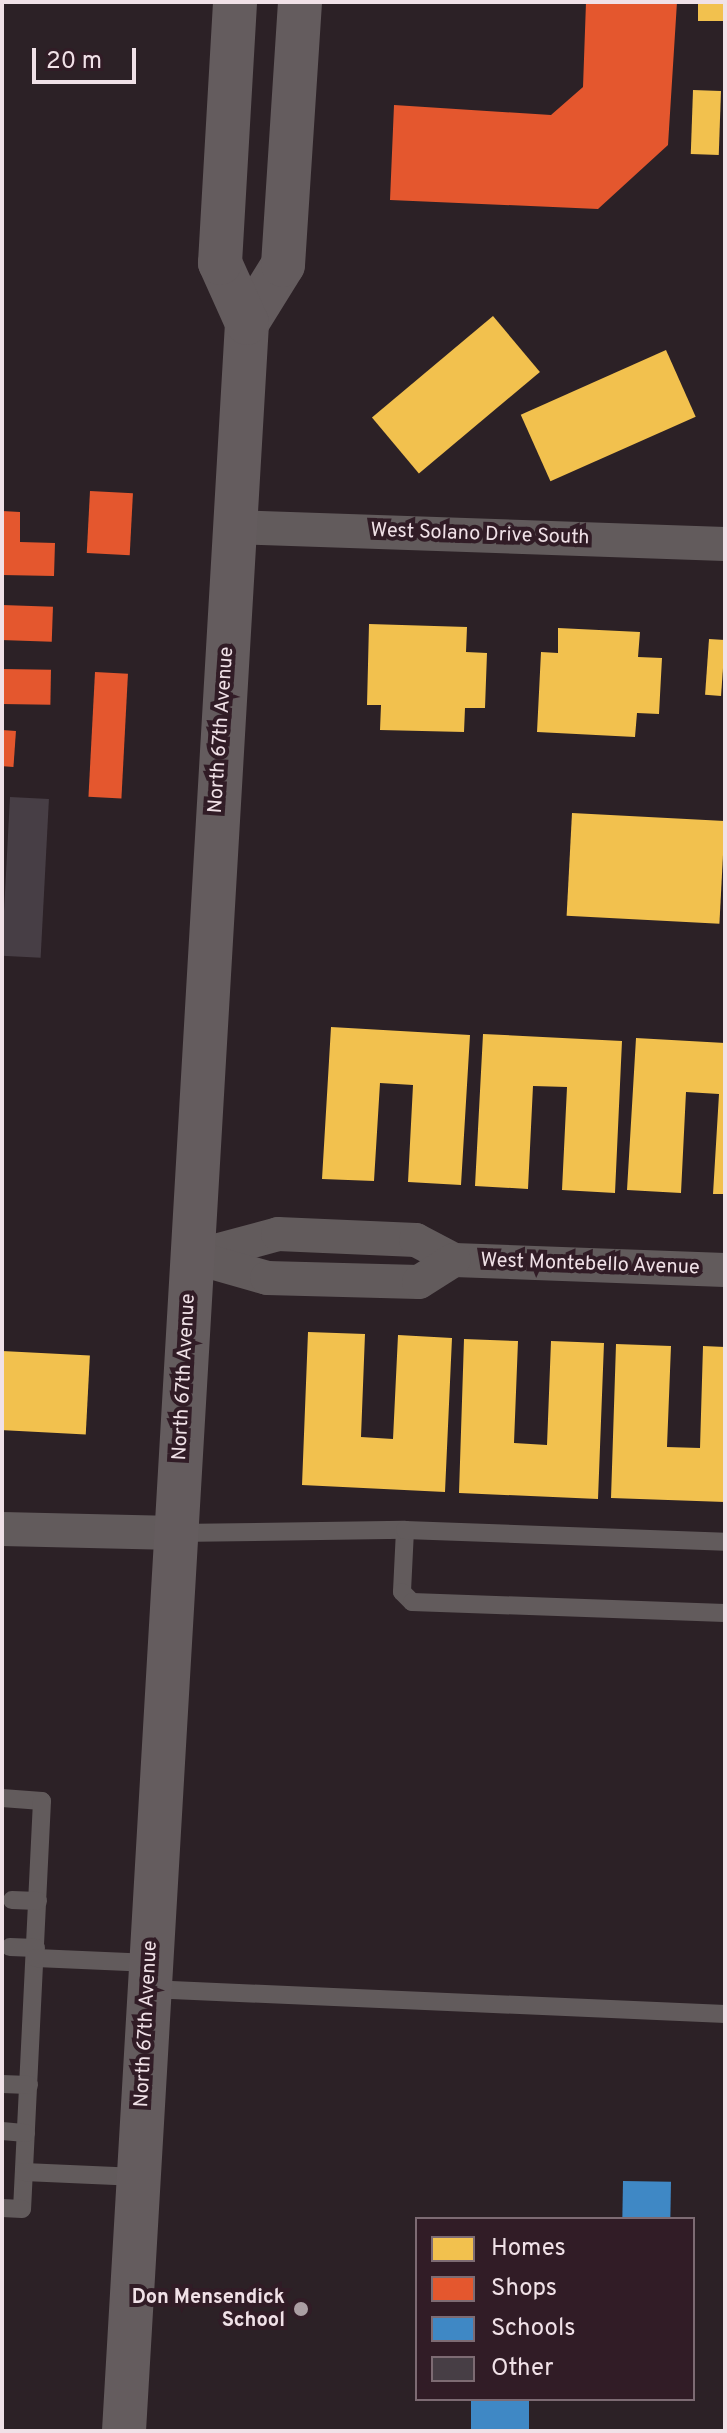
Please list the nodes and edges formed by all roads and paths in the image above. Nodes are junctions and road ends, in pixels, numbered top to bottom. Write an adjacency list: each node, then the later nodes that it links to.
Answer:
1 (235, 2): 3 (main road, North 67th Avenue)
2 (300, 2): 3 (main road, North 67th Avenue)
3 (247, 323): 4 (main road, North 67th Avenue)
4 (235, 527): 5 (street, West Solano Drive South); 6 (main road, North 67th Avenue)
5 (725, 544)
6 (193, 1257): 7 (street, West Montebello Avenue); 10 (main road, North 67th Avenue)
7 (725, 1270)
8 (2, 1529): 10 (street)
9 (405, 1530): 10 (lane); 11 (lane); 12 (lane)
10 (176, 1533): 18 (main road, North 67th Avenue)
11 (725, 1542)
12 (725, 1613)
13 (2, 1798): 15 (lane)
14 (12, 1900): 15 (lane)
15 (38, 1901): 17 (lane)
16 (10, 1947): 17 (lane)
17 (36, 1953): 18 (lane); 21 (lane)
18 (150, 1976): 19 (lane); 25 (main road, North 67th Avenue)
19 (725, 2014)
20 (2, 2084): 21 (lane)
21 (29, 2085): 23 (lane)
22 (2, 2131): 23 (lane)
23 (26, 2133): 24 (lane)
24 (24, 2172): 25 (lane); 26 (lane)
25 (138, 2177): 27 (main road, North 67th Avenue)
26 (2, 2208)
27 (124, 2431)

